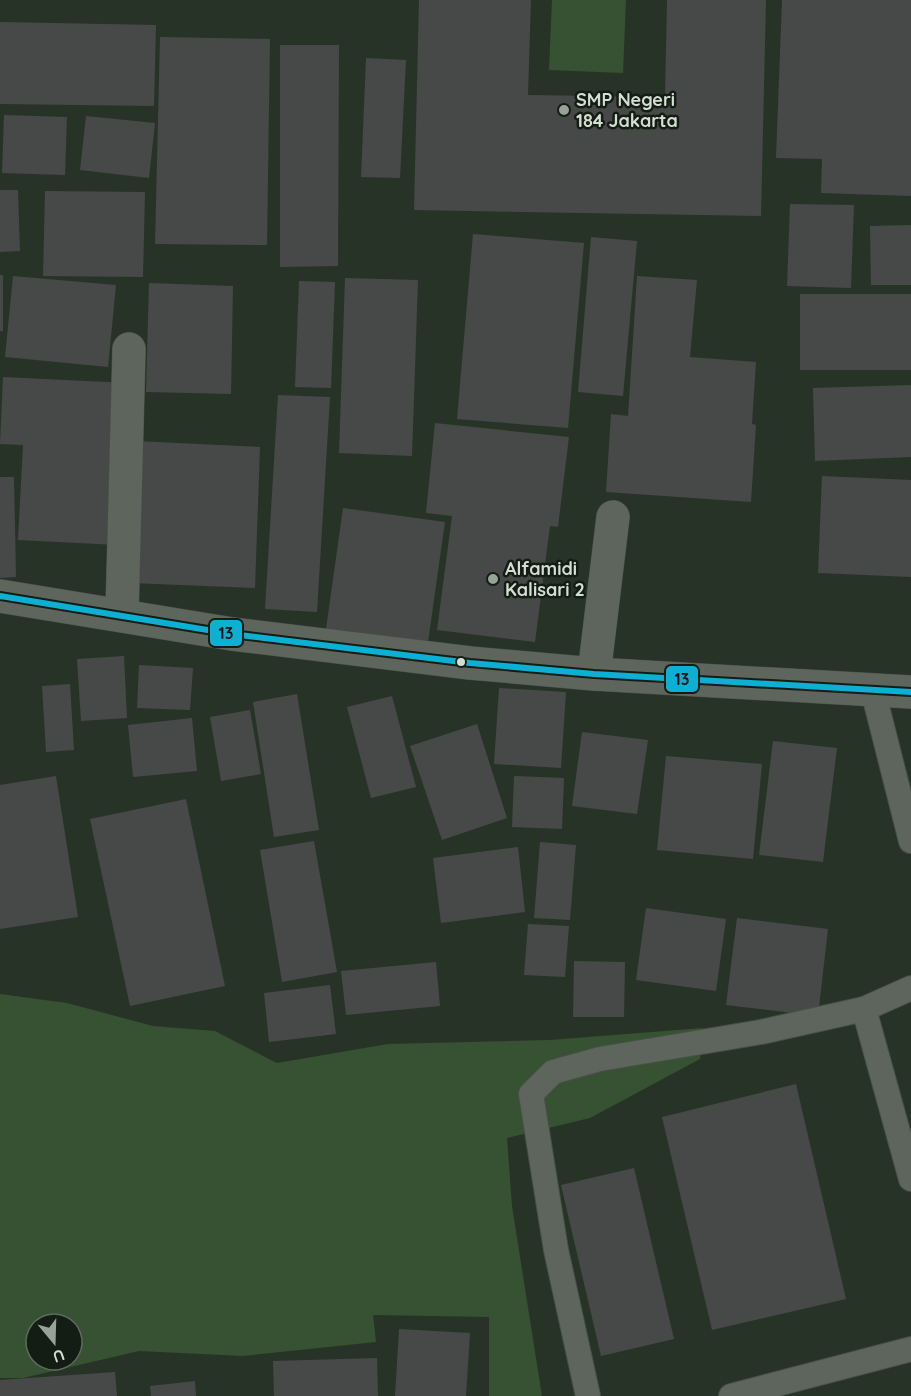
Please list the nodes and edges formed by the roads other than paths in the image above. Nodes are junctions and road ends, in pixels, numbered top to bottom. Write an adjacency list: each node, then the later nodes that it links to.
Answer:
1 (129, 349): 4 (street)
2 (613, 517): 5 (street)
3 (0, 596): 4 (street)
4 (122, 614): 5 (street)
5 (594, 674): 6 (street)
6 (873, 692): 7 (street); 8 (lane)
7 (911, 692)
8 (911, 841)
9 (911, 988): 10 (lane)
10 (864, 1010): 11 (lane); 13 (lane)
11 (911, 1179)
12 (911, 1349): 14 (lane)
13 (588, 1396)
14 (731, 1396)

